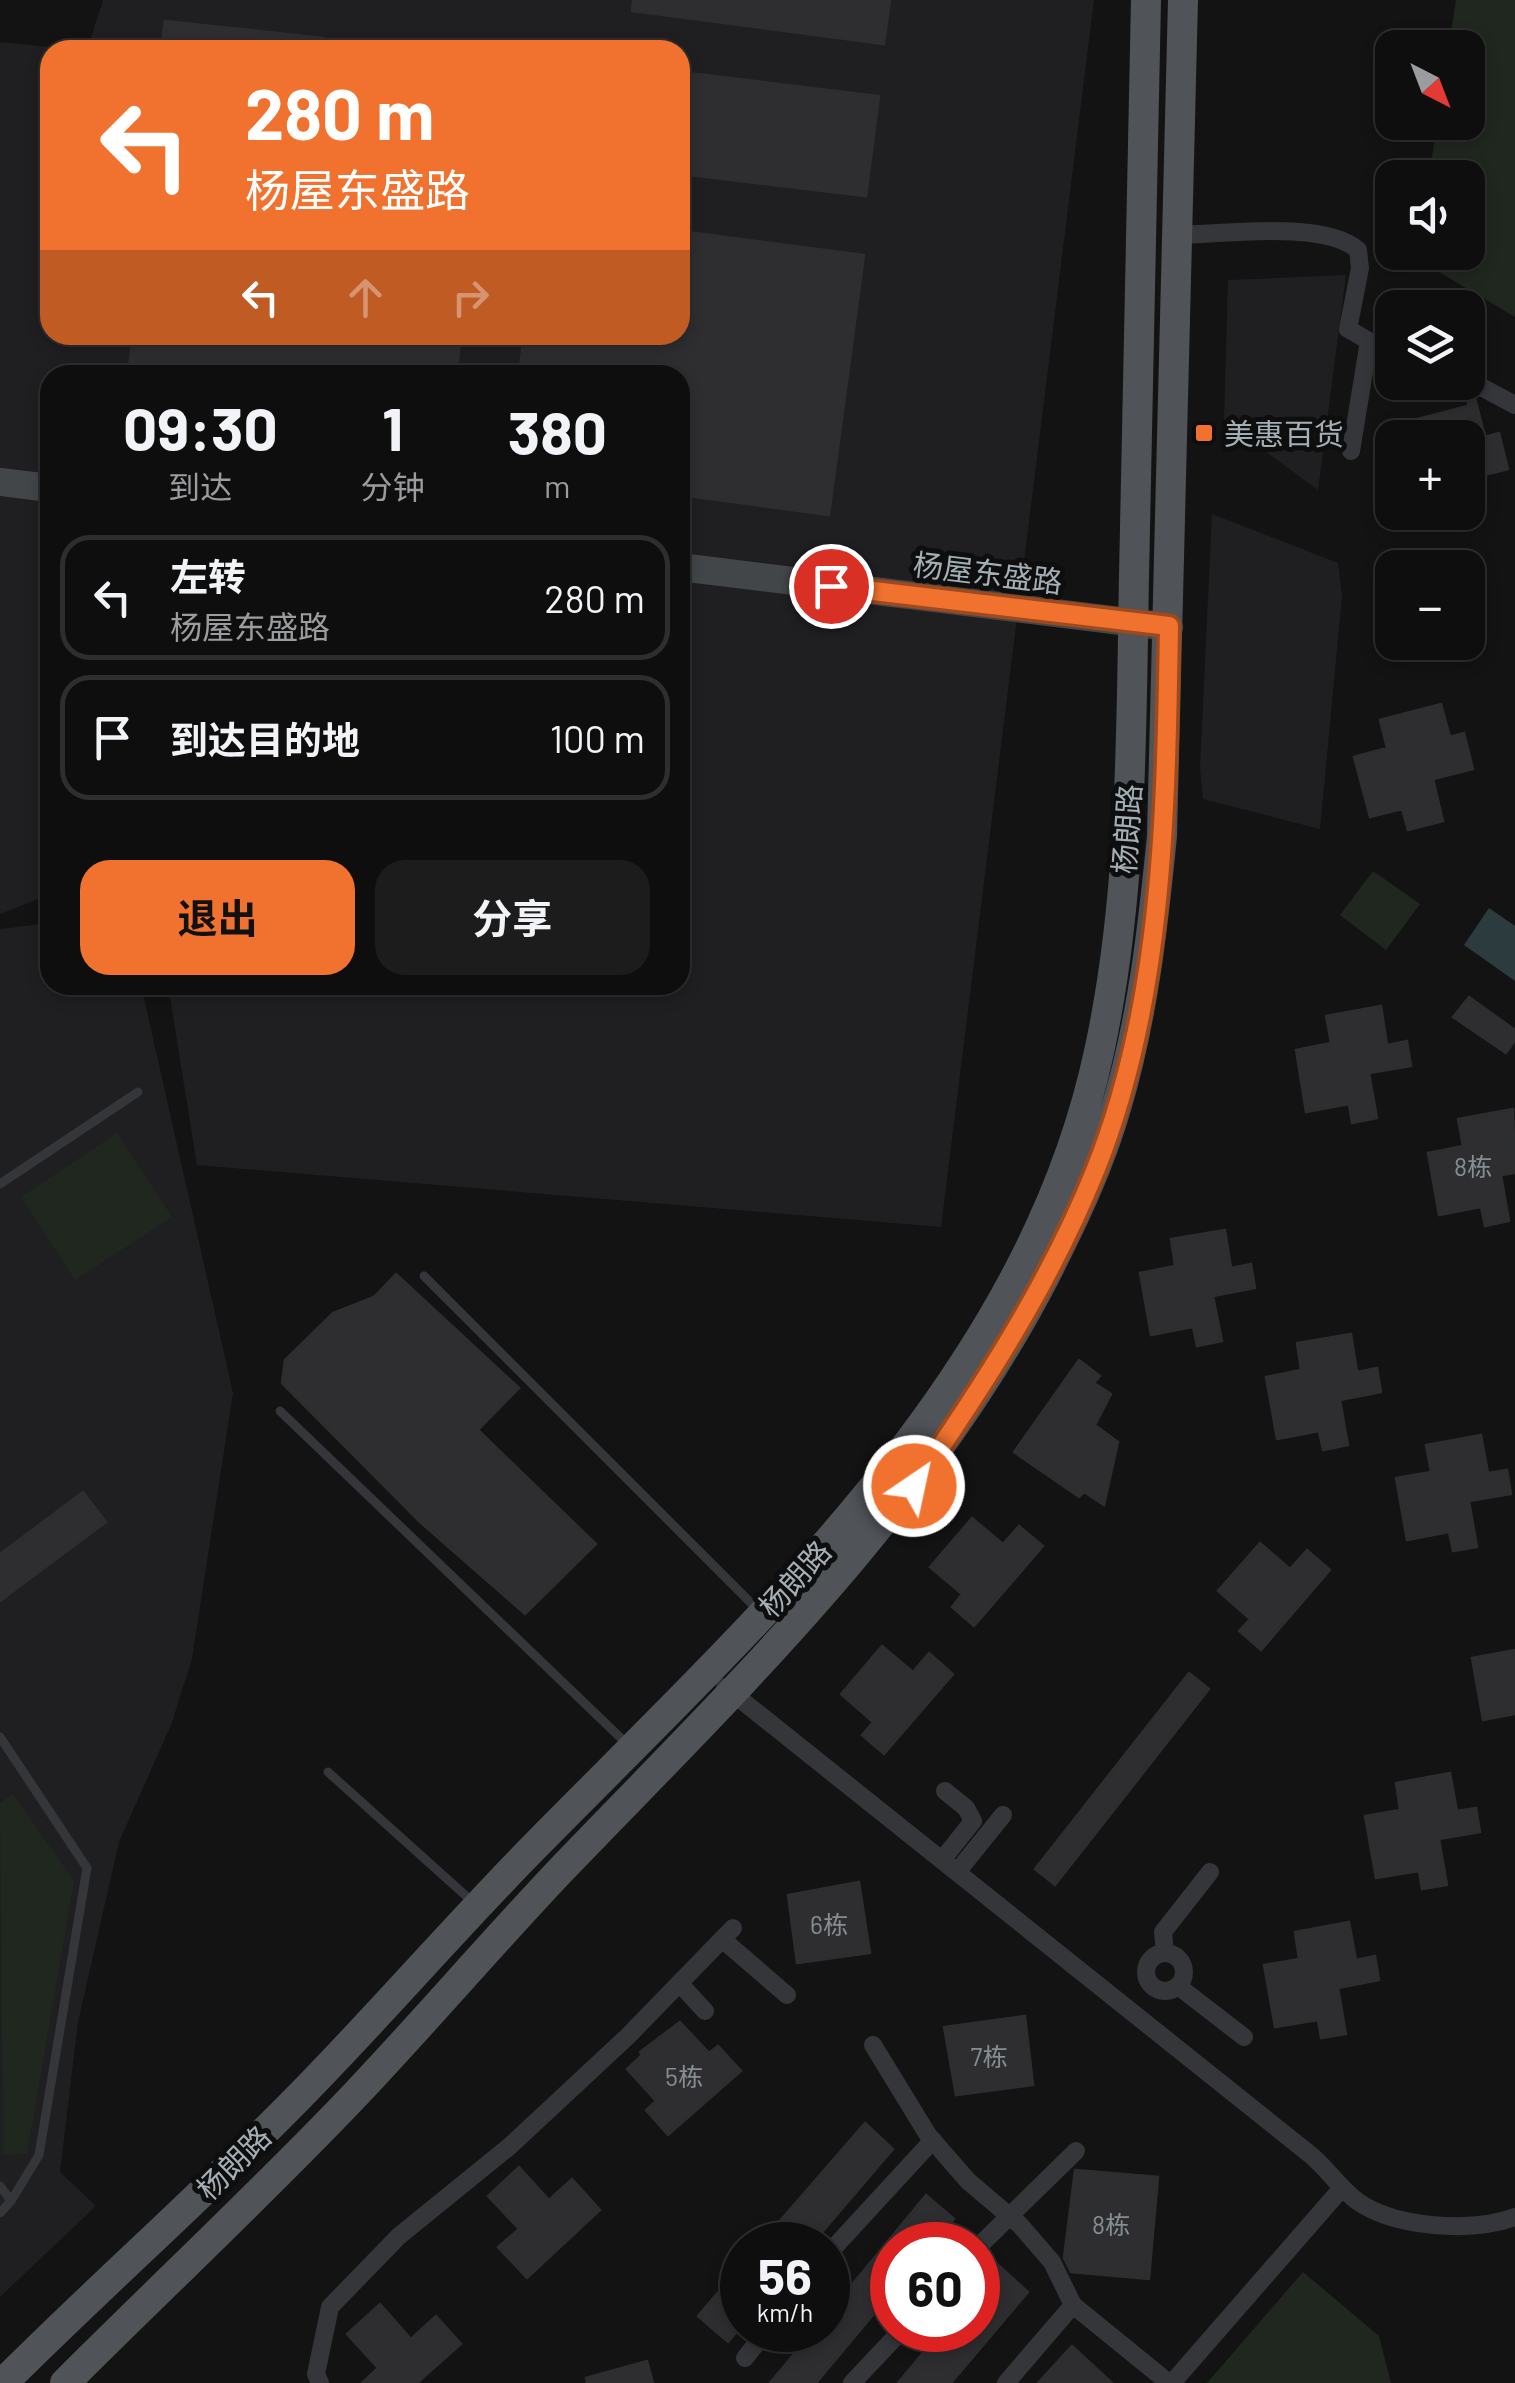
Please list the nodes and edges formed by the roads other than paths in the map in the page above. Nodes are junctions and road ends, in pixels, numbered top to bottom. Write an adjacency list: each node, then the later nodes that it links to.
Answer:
1 (1146, 0): 12 (main road, 杨朗路)
2 (1183, 0): 3 (main road, 杨朗路)
3 (1178, 235): 4 (street); 13 (main road, 杨朗路)
4 (1370, 341): 5 (street); 8 (street)
5 (1375, 342)
6 (1485, 389): 7 (street)
7 (1515, 405)
8 (1351, 451)
9 (0, 482): 10 (street)
10 (40, 487)
11 (690, 568): 12 (street, 杨屋东盛路)
12 (1134, 623): 13 (street, 杨屋东盛路); 18 (main road, 杨朗路)
13 (1169, 626): 20 (main road, 杨朗路)
14 (138, 1092): 15 (lane)
15 (0, 1184)
16 (424, 1276): 18 (lane)
17 (280, 1411): 22 (lane)
18 (762, 1614): 19 (main road, 杨朗路)
19 (707, 1672): 20 (street); 22 (main road, 杨朗路)
20 (734, 1694): 26 (street); 53 (main road, 杨朗路)
21 (0, 1737): 42 (lane)
22 (632, 1748): 28 (main road, 杨朗路)
23 (328, 1772): 28 (lane)
24 (945, 1791): 26 (street)
25 (1003, 1815): 26 (street)
26 (949, 1866): 35 (street)
27 (1210, 1872): 29 (street)
28 (477, 1906): 52 (main road, 杨朗路)
29 (1165, 1954): 31 (street); 32 (street)
30 (681, 1985): 33 (street); 34 (street); 54 (street)
31 (1178, 1986): 32 (street); 36 (street)
32 (1154, 1988): 35 (street)
33 (787, 1995)
34 (705, 2010)
35 (1135, 2014): 41 (street)
36 (1244, 2037)
37 (873, 2044): 38 (street)
38 (933, 2140): 45 (street); 47 (street)
39 (1076, 2151): 45 (street)
40 (0, 2186): 42 (lane)
41 (1342, 2188): 44 (street); 57 (street)
42 (11, 2201): 43 (lane)
43 (0, 2213)
44 (1515, 2216)
45 (1011, 2217): 46 (street); 48 (street)
46 (1000, 2227)
47 (850, 2230)
48 (1073, 2305): 56 (street); 57 (street)
49 (750, 2352): 51 (street)
50 (881, 2352): 55 (street)
51 (745, 2358)
52 (3, 2383)
53 (64, 2383)
54 (320, 2383)
55 (852, 2383)
56 (1006, 2383)
57 (1170, 2383)

